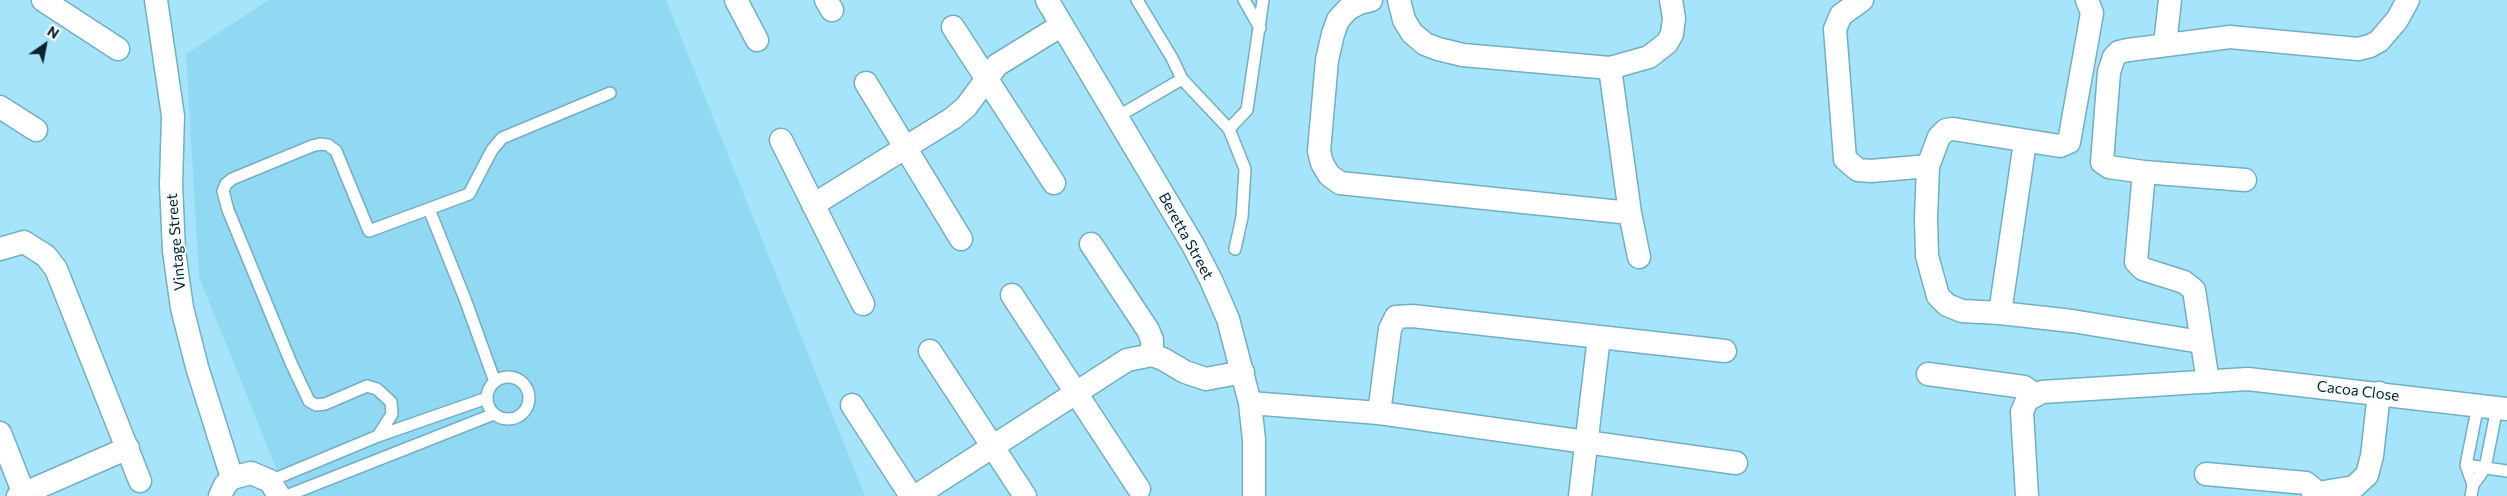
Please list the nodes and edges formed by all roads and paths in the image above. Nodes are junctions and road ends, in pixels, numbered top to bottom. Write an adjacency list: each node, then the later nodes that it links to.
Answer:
1 (43, 0): 20 (street)
2 (156, 0): 77 (street, Vintage Street)
3 (736, 0): 18 (street)
4 (1047, 0): 15 (street, Beretta Street)
5 (1137, 0): 23 (lane)
6 (1244, 0): 17 (lane)
7 (1263, 0): 17 (lane)
8 (1371, 0): 39 (street)
9 (1399, 0): 21 (street)
10 (1671, 0): 21 (street)
11 (1862, 0): 33 (street)
12 (2087, 0): 31 (street)
13 (2170, 0): 19 (street)
14 (2408, 0): 19 (street)
15 (1062, 25): 22 (street); 27 (street, Beretta Street)
16 (953, 27): 22 (street)
17 (1260, 28): 29 (lane)
18 (757, 40)
19 (2165, 44): 34 (street)
20 (118, 49)
21 (1610, 68): 39 (street)
22 (986, 78): 32 (street); 36 (street)
23 (1182, 80): 27 (lane); 29 (lane)
24 (866, 83): 32 (street)
25 (610, 93): 38 (lane)
26 (0, 107): 28 (street)
27 (1117, 117): 53 (street, Beretta Street)
28 (36, 130)
29 (1229, 130): 43 (lane)
30 (781, 140): 37 (street)
31 (2025, 142): 33 (street); 47 (street)
32 (905, 148): 37 (street); 40 (street)
33 (1928, 166): 47 (street)
34 (2144, 172): 35 (street); 49 (street)
35 (2245, 180)
36 (1054, 183)
37 (813, 205): 46 (street)
38 (430, 209): 55 (lane); 67 (lane)
39 (1630, 213): 44 (street)
40 (961, 239)
41 (1091, 244): 52 (street)
42 (0, 249): 70 (street)
43 (1235, 249)
44 (1639, 257)
45 (1012, 295): 58 (street)
46 (863, 304)
47 (2000, 313): 49 (street)
48 (1599, 337): 51 (street); 64 (street); 68 (street)
49 (2201, 342): 56 (street)
50 (930, 351): 69 (street)
51 (1725, 351)
52 (1152, 355): 53 (street); 58 (street)
53 (1243, 372): 61 (street, Beretta Street)
54 (1928, 374): 59 (street)
55 (495, 382): 60 (lane); 65 (lane)
56 (2208, 382): 57 (street, Cacoa Close); 59 (street, Cacoa Close)
57 (2371, 392): 63 (street, Cacoa Close); 81 (street)
58 (1077, 393): 69 (street); 79 (street)
59 (2034, 394): 89 (street)
60 (487, 398): 65 (lane); 67 (lane)
61 (1250, 403): 64 (street); 87 (street, Beretta Street)
62 (852, 404): 84 (street)
63 (2494, 408): 72 (lane); 73 (lane)
64 (1379, 412): 68 (street)
65 (494, 414): 83 (lane)
66 (0, 433): 82 (street)
67 (378, 436): 78 (lane)
68 (1587, 443): 71 (street); 88 (street)
69 (993, 447): 85 (street); 86 (street)
70 (128, 448): 76 (street); 82 (street)
71 (1736, 463)
72 (2466, 465): 73 (lane); 80 (lane)
73 (2485, 468): 74 (lane); 80 (lane)
74 (2507, 471)
75 (2206, 474): 81 (street)
76 (140, 481)
77 (226, 487): 78 (street)
78 (274, 488)
79 (1139, 489)
80 (2472, 491)
81 (2316, 494)
82 (21, 495)
83 (286, 496)
84 (911, 496)
85 (916, 496)
86 (1025, 496)
87 (1254, 496)
88 (1580, 496)
89 (2027, 496)

